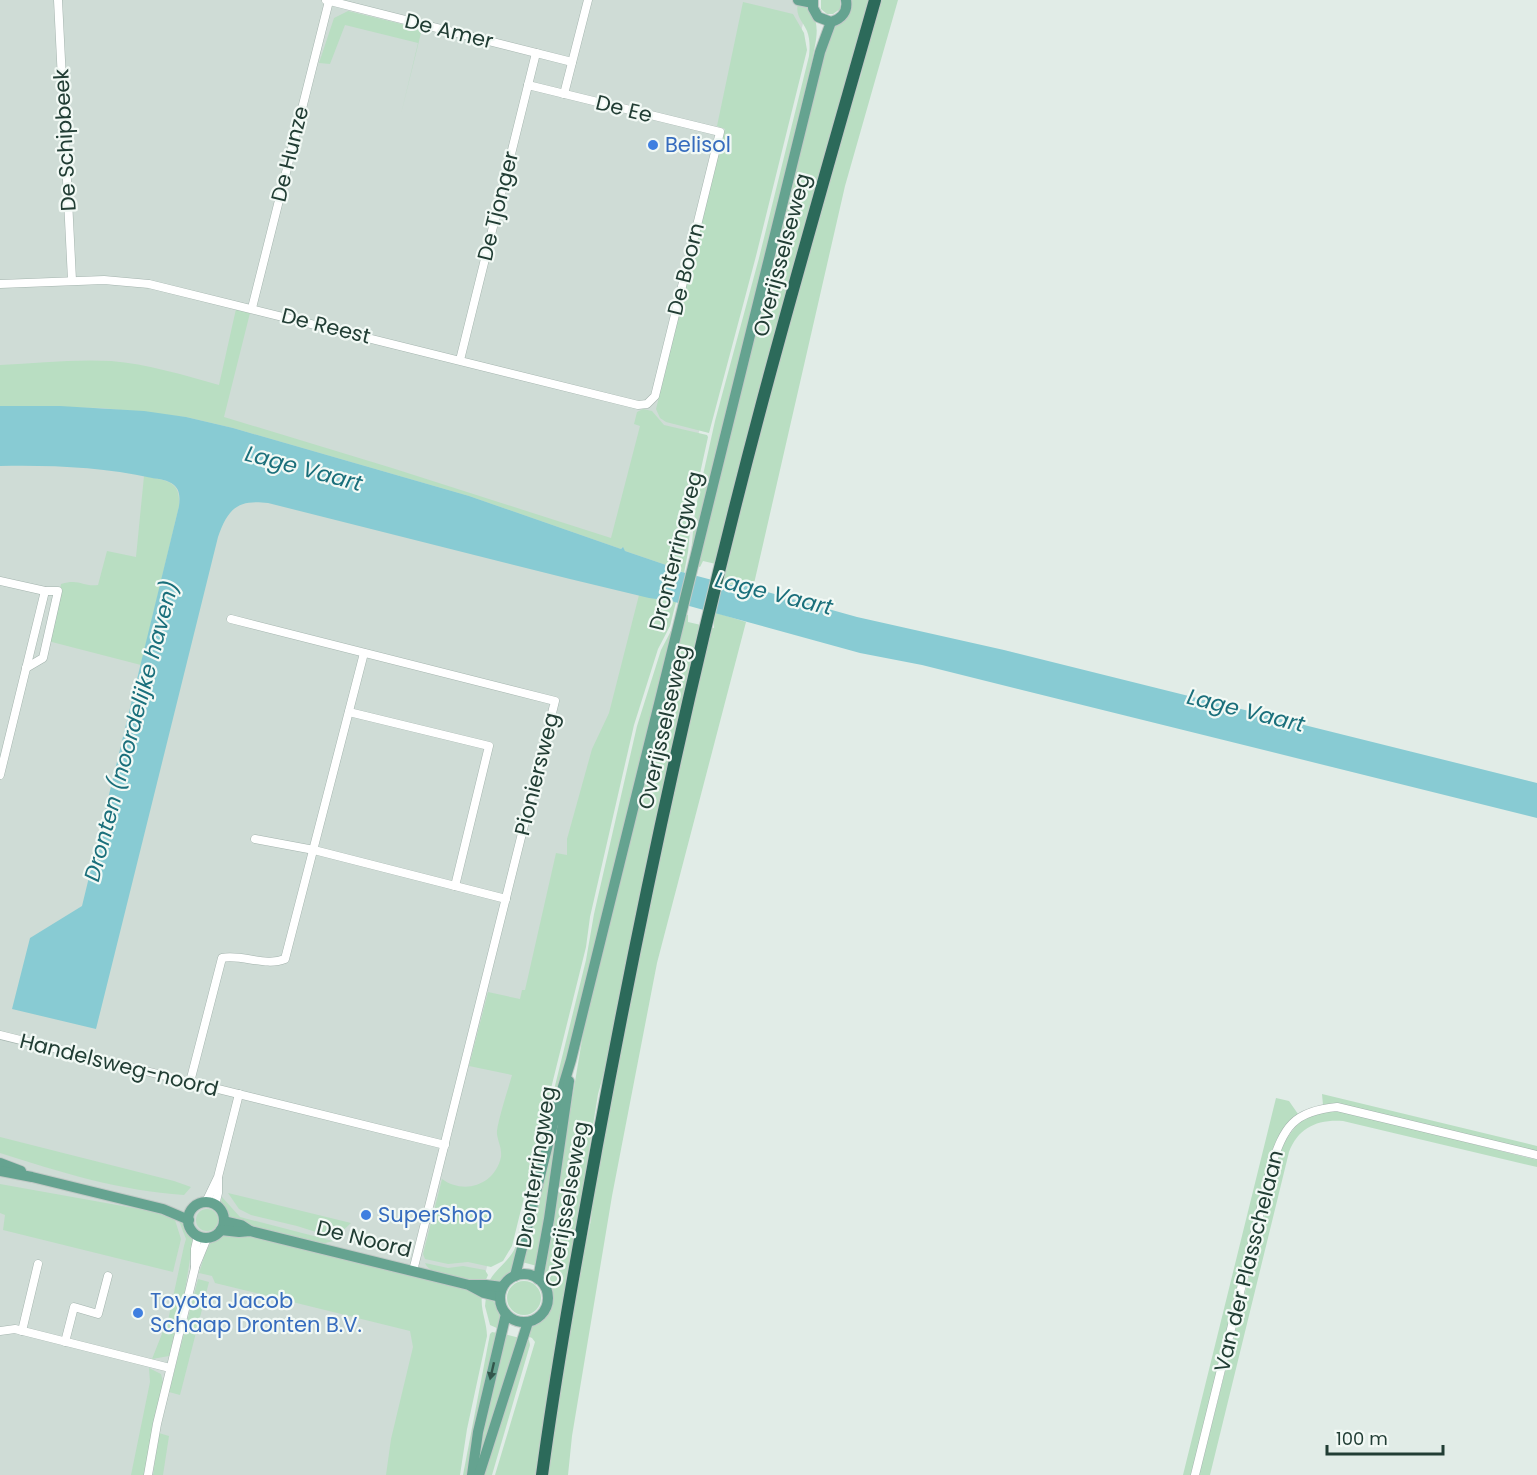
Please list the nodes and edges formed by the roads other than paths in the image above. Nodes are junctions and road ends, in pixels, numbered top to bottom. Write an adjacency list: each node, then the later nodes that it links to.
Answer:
1 (58, 0): 14 (street, De Schipbeek)
2 (327, 0): 9 (street, De Amer); 16 (street, De Hunze)
3 (588, 0): 10 (street)
4 (798, 0): 7 (main road)
5 (846, 0): 8 (main road, Dronterringweg)
6 (875, 0): 58 (highway, Overijsselseweg)
7 (813, 2): 8 (main road)
8 (826, 21): 31 (main road, Dronterringweg)
9 (536, 52): 10 (street, De Amer); 11 (street, De Tjonger)
10 (572, 62): 12 (street)
11 (528, 85): 12 (street, De Ee); 17 (street, De Tjonger)
12 (564, 94): 13 (street, De Ee)
13 (720, 132): 18 (street, De Boorn)
14 (72, 280): 15 (street, De Reest); 16 (street, De Reest)
15 (0, 284)
16 (252, 308): 17 (street, De Reest)
17 (460, 360): 18 (street, De Reest)
18 (647, 404)
19 (0, 581): 20 (street)
20 (45, 591): 23 (street); 23 (street)
21 (231, 619): 22 (street, Pioniersweg)
22 (364, 653): 24 (street); 29 (street, Pioniersweg)
23 (26, 668): 25 (street)
24 (349, 712): 27 (street); 28 (street)
25 (0, 775)
26 (255, 839): 27 (street)
27 (314, 850): 28 (street); 32 (street)
28 (455, 886): 29 (street)
29 (506, 899): 34 (street, Pioniersweg)
30 (0, 1035): 32 (street, Handelsweg-noord)
31 (571, 1060): 46 (main road, Dronterringweg); 47 (main road, Dronterringweg)
32 (190, 1082): 33 (street, Handelsweg-noord)
33 (239, 1094): 34 (street, Handelsweg-noord); 39 (street, Handelsweg-noord)
34 (445, 1145): 44 (street, Pioniersweg)
35 (1537, 1155): 59 (street, Van der Plasschelaan)
36 (0, 1163): 38 (main road)
37 (0, 1171): 38 (main road)
38 (32, 1177): 40 (main road)
39 (210, 1203): 40 (main road); 41 (main road)
40 (190, 1216): 42 (main road)
41 (223, 1225): 42 (main road); 44 (main road, De Noord)
42 (203, 1237): 54 (street)
43 (38, 1264): 52 (street)
44 (413, 1271): 48 (main road, De Noord)
45 (108, 1276): 53 (street)
46 (515, 1276): 47 (main road); 48 (main road)
47 (538, 1279): 50 (main road)
48 (501, 1292): 49 (main road)
49 (506, 1314): 50 (main road); 56 (main road, one-way to 56)
50 (528, 1322): 57 (main road)
51 (0, 1331): 52 (street)
52 (22, 1331): 53 (street)
53 (65, 1342): 54 (street)
54 (170, 1368): 55 (street)
55 (147, 1475)
56 (472, 1475)
57 (479, 1475)
58 (542, 1475)
59 (1195, 1475)

